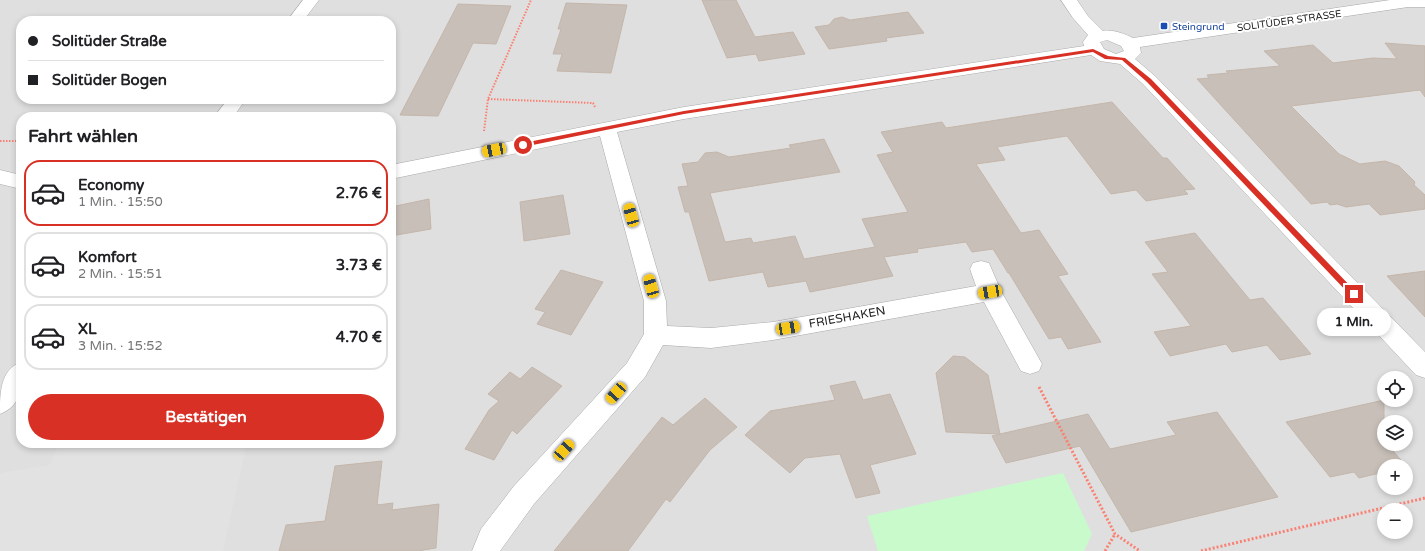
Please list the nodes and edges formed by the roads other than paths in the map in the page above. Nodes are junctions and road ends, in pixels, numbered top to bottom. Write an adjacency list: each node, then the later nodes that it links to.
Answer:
1 (311, 0): 4 (street)
2 (1069, 0): 5 (street)
3 (1425, 2): 6 (street, SOLITÜDER STRASSE)
4 (299, 16)
5 (1096, 43): 6 (street); 6 (street, SOLITÜDER STRASSE); 9 (street)
6 (1126, 51): 17 (street)
7 (233, 104): 8 (street)
8 (227, 112)
9 (607, 129): 10 (street); 15 (street)
10 (396, 171)
11 (0, 177): 12 (street)
12 (16, 181)
13 (981, 269): 14 (street)
14 (990, 292): 15 (street, FRIESHAKEN); 16 (street)
15 (656, 335): 20 (street)
16 (1030, 364)
17 (1425, 368)
18 (16, 379): 19 (street)
19 (0, 403)
20 (486, 551)

